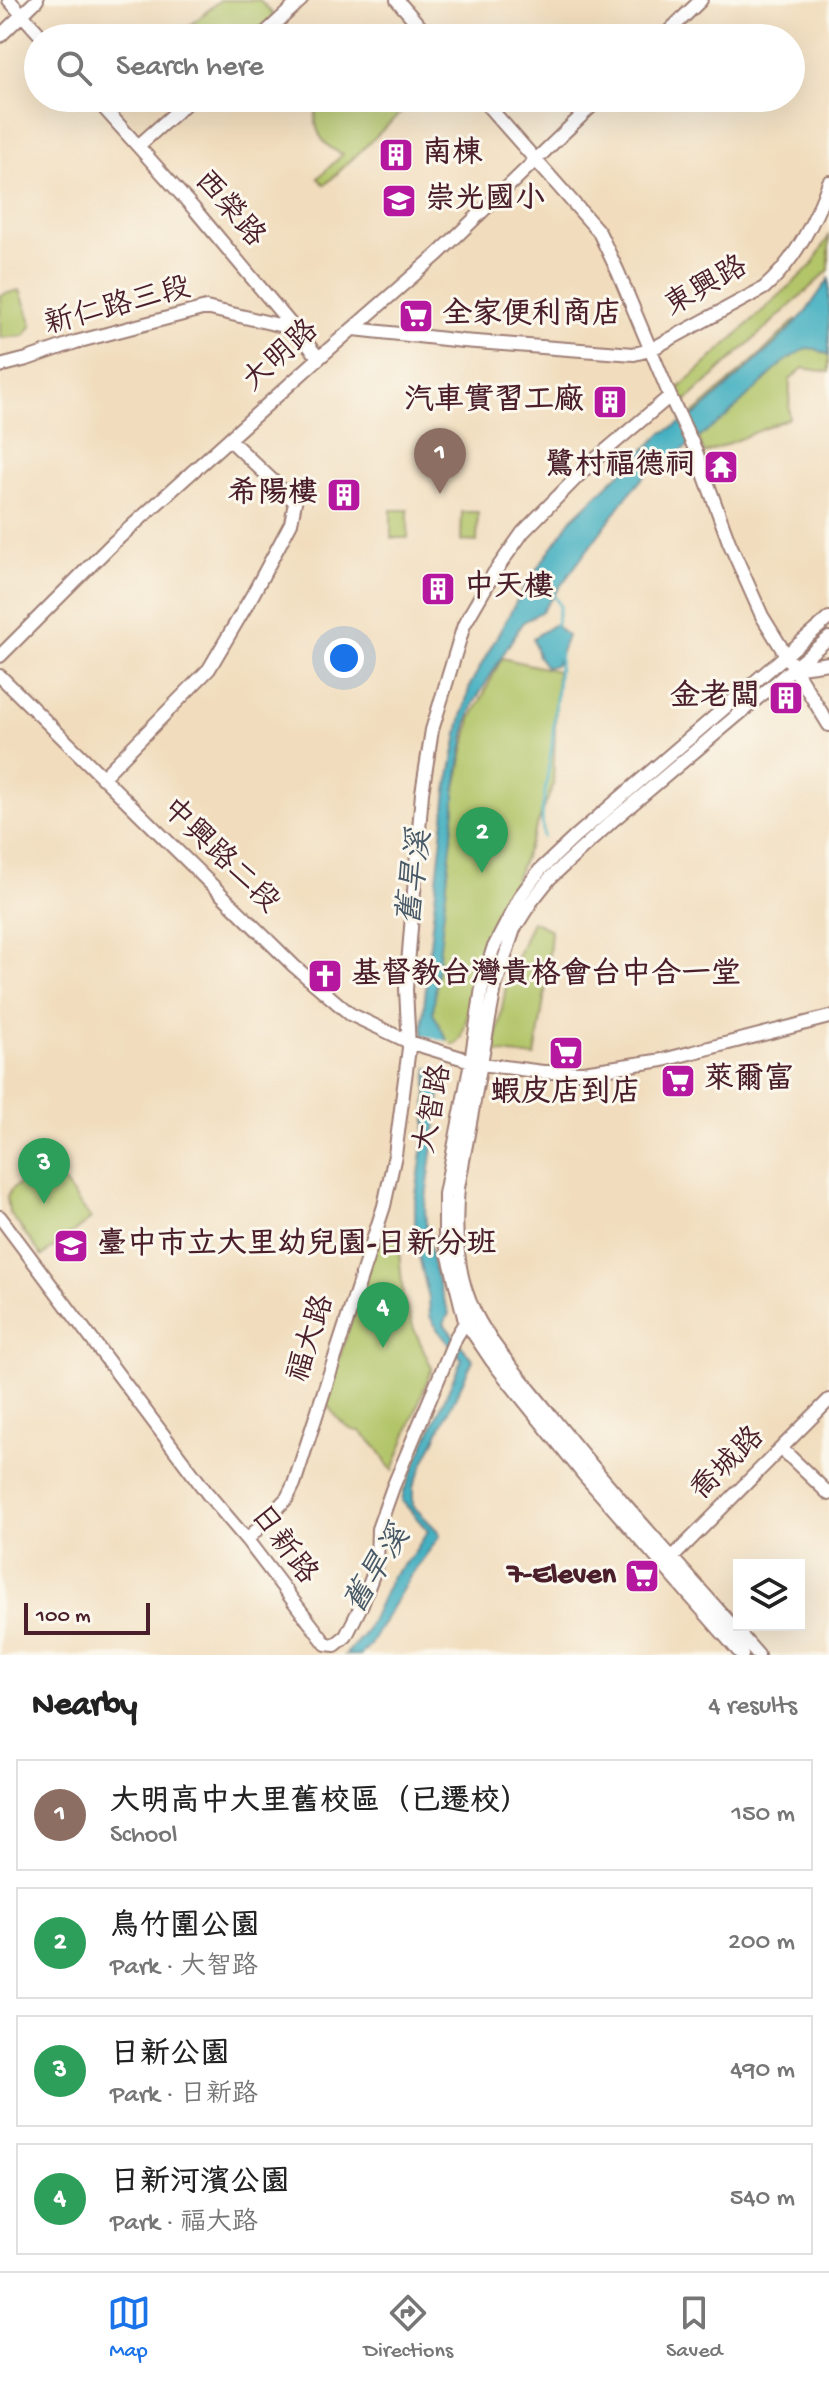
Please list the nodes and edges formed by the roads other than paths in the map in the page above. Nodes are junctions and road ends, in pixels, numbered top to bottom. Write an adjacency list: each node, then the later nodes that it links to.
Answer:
1 (9, 0): 6 (street)
2 (37, 0): 6 (street)
3 (301, 0): 8 (street)
4 (397, 0): 9 (street)
5 (701, 0): 10 (street)
6 (22, 14): 7 (street); 11 (street)
7 (31, 24)
8 (275, 24)
9 (418, 24)
10 (676, 24)
11 (0, 36)
12 (108, 112): 16 (street, 西榮路)
13 (176, 112): 16 (street)
14 (493, 112): 17 (street)
15 (586, 112): 17 (street, 大明路)
16 (138, 146): 19 (street, 西榮路)
17 (536, 160): 20 (street, 大明路); 21 (street)
18 (829, 182): 21 (street, 東興路)
19 (296, 329): 22 (street, 西榮路); 23 (street, 新仁路三段)
20 (354, 329): 21 (street); 22 (street, 大明路)
21 (650, 350): 24 (street)
22 (319, 358): 25 (street, 大明路)
23 (0, 366)
24 (670, 396): 28 (street); 36 (street, 福大路)
25 (230, 440): 29 (street, 大明路); 34 (street)
26 (829, 618): 28 (street, 大智路)
27 (829, 638): 31 (street, 大智路)
28 (784, 655): 31 (street); 37 (street, 大智路)
29 (0, 656)
30 (829, 663): 31 (street)
31 (793, 668): 33 (street); 37 (street, 大智路)
32 (0, 676): 34 (street, 中興路二段)
33 (829, 725)
34 (102, 778): 36 (street, 中興路二段)
35 (829, 1017): 37 (street)
36 (409, 1042): 37 (street, 中興路二段); 43 (street, 福大路)
37 (476, 1063): 39 (street, 大智路)
38 (0, 1217): 43 (street, 日新路)
39 (470, 1317): 43 (street, 日新路); 44 (street, 大智路)
40 (829, 1400): 41 (street, 喬城路)
41 (782, 1449): 42 (street); 44 (street, 喬城路)
42 (829, 1494)
43 (247, 1540)
44 (669, 1561): 45 (street, 大智路); 46 (street, 大智路)
45 (742, 1655)
46 (758, 1655)

